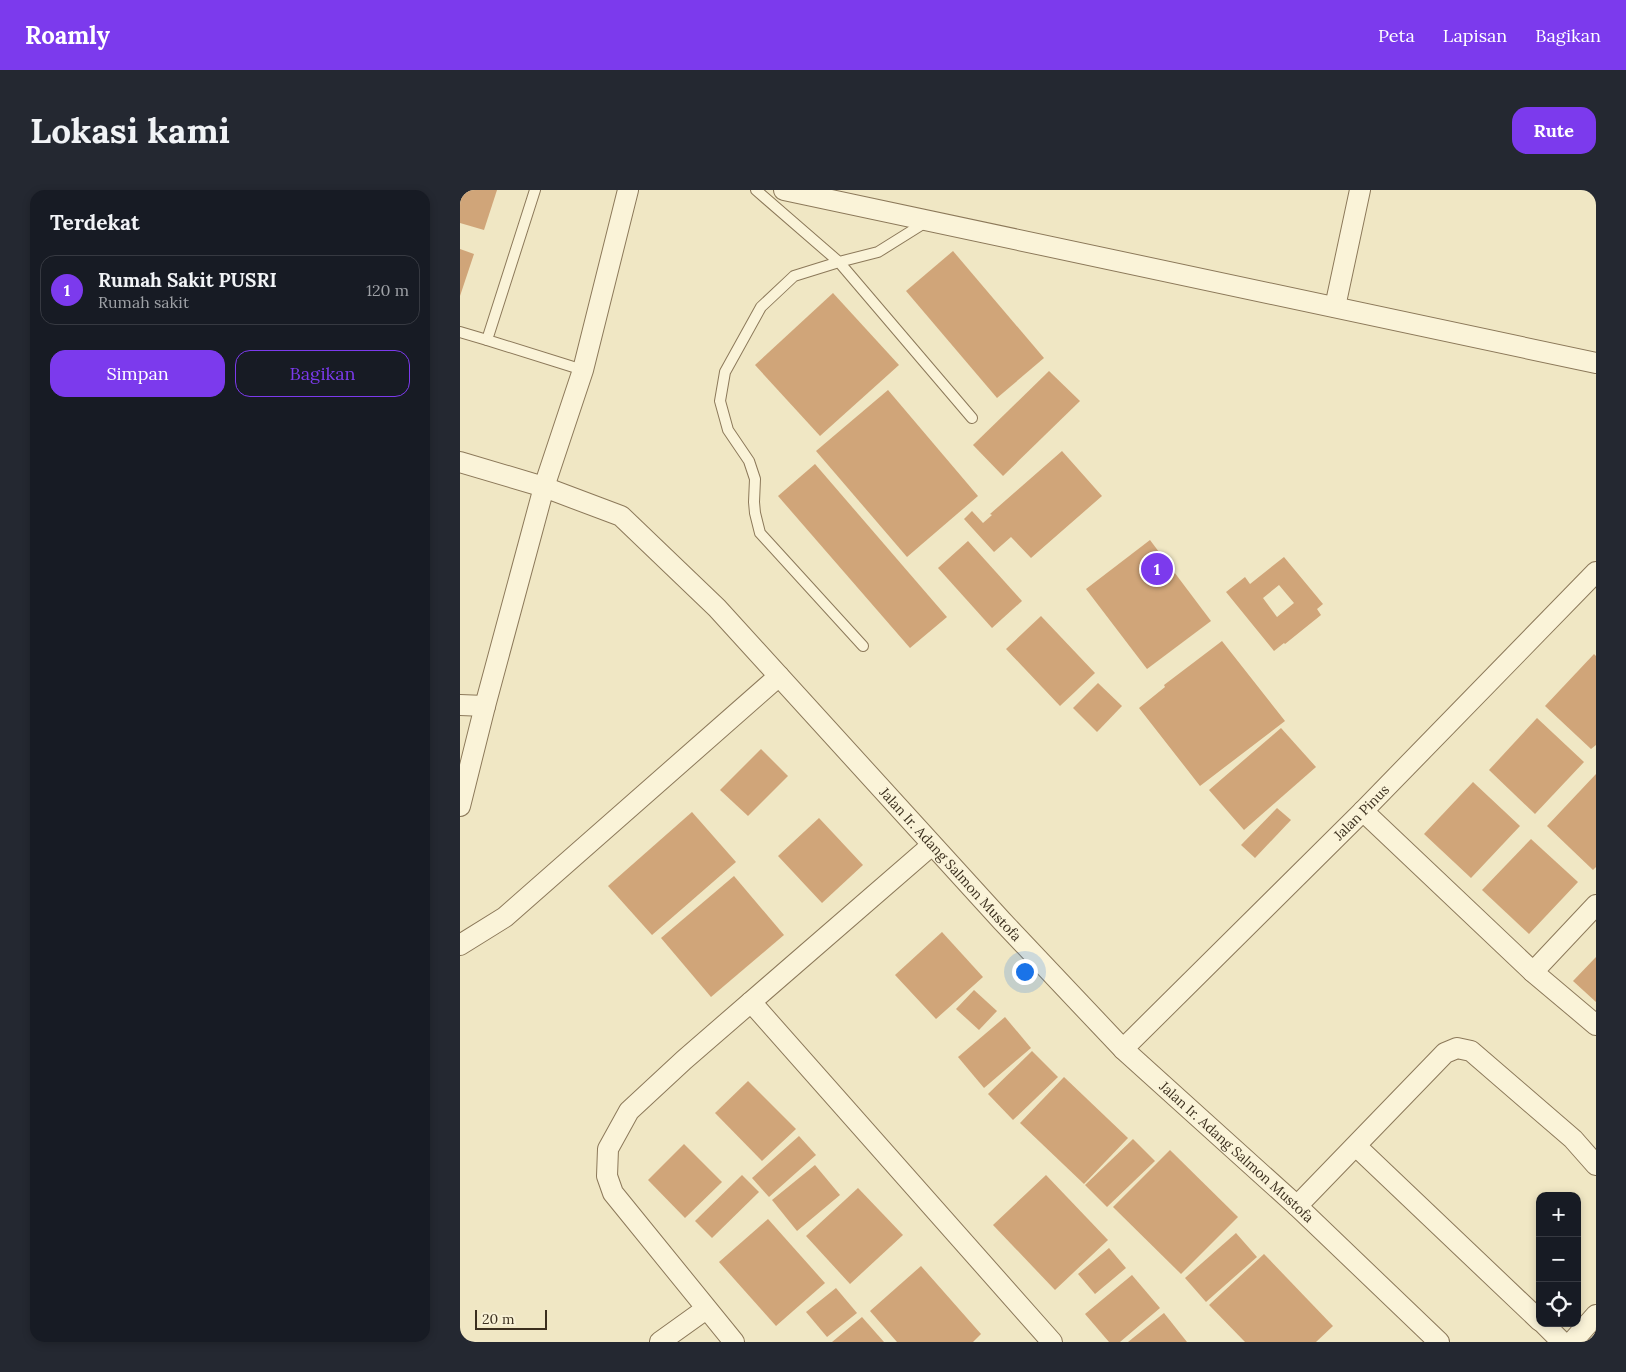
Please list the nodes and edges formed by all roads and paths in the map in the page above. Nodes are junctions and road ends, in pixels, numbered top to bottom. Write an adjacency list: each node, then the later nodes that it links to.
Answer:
1 (535, 190): 10 (lane)
2 (628, 190): 12 (street)
3 (756, 190): 7 (lane)
4 (784, 190): 6 (street)
5 (1360, 190): 8 (street)
6 (928, 220): 7 (lane); 8 (street)
7 (839, 262): 13 (lane); 17 (lane)
8 (1335, 307): 11 (street)
9 (460, 332): 10 (lane)
10 (487, 340): 12 (lane)
11 (1596, 363)
12 (583, 370): 15 (street)
13 (972, 418)
14 (460, 462): 15 (street, Jalan Ir. Adang Salmon Mustofa)
15 (544, 487): 18 (street, Jalan Ir. Adang Salmon Mustofa); 20 (street)
16 (1596, 572): 22 (street, Jalan Pinus)
17 (863, 646)
18 (779, 676): 23 (street, Jalan Ir. Adang Salmon Mustofa); 25 (street)
19 (460, 705): 20 (street)
20 (485, 706): 21 (street)
21 (460, 806)
22 (1363, 811): 26 (street); 29 (street, Jalan Pinus)
23 (932, 845): 27 (street); 29 (street, Jalan Ir. Adang Salmon Mustofa)
24 (1596, 904): 26 (street)
25 (460, 945)
26 (1533, 972): 28 (street)
27 (751, 1002): 33 (street); 39 (street)
28 (1596, 1025)
29 (1123, 1049): 32 (street, Jalan Ir. Adang Salmon Mustofa)
30 (1356, 1146): 31 (street); 32 (street); 35 (street)
31 (1596, 1165)
32 (1297, 1206): 40 (street, Jalan Ir. Adang Salmon Mustofa)
33 (706, 1309): 37 (street); 38 (street)
34 (1596, 1315): 42 (street)
35 (1536, 1317)
36 (1547, 1327): 41 (street)
37 (660, 1342)
38 (734, 1342)
39 (1052, 1342)
40 (1439, 1342)
41 (1562, 1342)
42 (1572, 1342)

